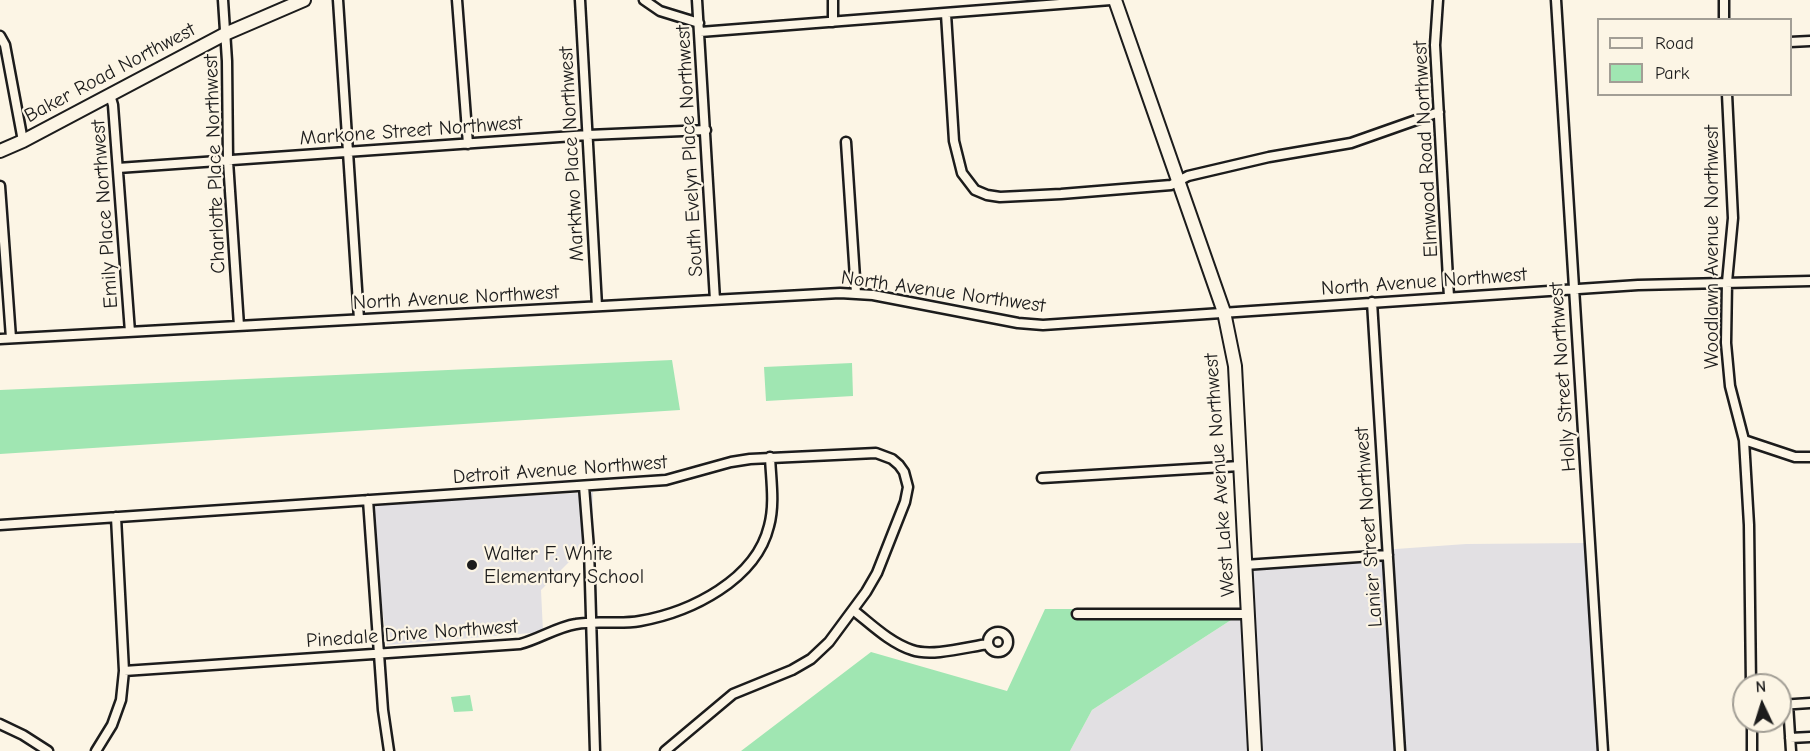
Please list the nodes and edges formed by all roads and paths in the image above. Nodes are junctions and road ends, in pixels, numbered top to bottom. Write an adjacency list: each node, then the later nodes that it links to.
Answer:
1 (223, 0): 17 (street, Charlotte Place Northwest)
2 (304, 0): 17 (street, Baker Road Northwest)
3 (338, 0): 30 (street)
4 (458, 0): 28 (street)
5 (580, 0): 25 (street, Marktwo Place Northwest)
6 (644, 0): 16 (street)
7 (697, 0): 16 (street, South Evelyn Place Northwest)
8 (833, 0): 15 (street)
9 (1113, 0): 13 (street); 33 (street, West Lake Avenue Northwest)
10 (1438, 0): 23 (street, Elmwood Road Northwest)
11 (1556, 0): 37 (street, Holly Street Northwest)
12 (1724, 0): 14 (street)
13 (946, 14): 15 (street); 33 (street)
14 (1724, 18)
15 (833, 22): 16 (street)
16 (699, 28): 24 (street, South Evelyn Place Northwest)
17 (225, 34): 21 (street, Baker Road Northwest); 31 (street, Charlotte Place Northwest)
18 (0, 36): 26 (street)
19 (1810, 41): 20 (street)
20 (1792, 42)
21 (110, 95): 26 (street, Baker Road Northwest); 32 (street, Emily Place Northwest)
22 (1727, 96): 36 (street, Woodlawn Avenue Northwest)
23 (1439, 112): 33 (street); 39 (street, Elmwood Road Northwest)
24 (706, 130): 25 (street, Markone Street Northwest); 40 (street, South Evelyn Place Northwest)
25 (588, 135): 28 (street, Markone Street Northwest); 42 (street, Marktwo Place Northwest)
26 (23, 141): 29 (street, Baker Road Northwest)
27 (846, 142): 38 (street)
28 (468, 144): 30 (street, Markone Street Northwest)
29 (0, 151)
30 (348, 152): 31 (street, Markone Street Northwest); 44 (street)
31 (228, 161): 32 (street, Markone Street Northwest); 45 (street, Charlotte Place Northwest)
32 (118, 168): 46 (street, Emily Place Northwest)
33 (1178, 181): 43 (street, West Lake Avenue Northwest)
34 (0, 186): 47 (street)
35 (1810, 281): 36 (street, North Avenue Northwest)
36 (1727, 282): 37 (street, North Avenue Northwest); 49 (street, Woodlawn Avenue Northwest)
37 (1574, 289): 39 (street, North Avenue Northwest); 82 (street, Holly Street Northwest)
38 (856, 293): 40 (street, North Avenue Northwest); 43 (street, North Avenue Northwest)
39 (1449, 297): 41 (street, North Avenue Northwest)
40 (716, 300): 42 (street, North Avenue Northwest)
41 (1372, 302): 43 (street, North Avenue Northwest); 58 (street, Lanier Street Northwest)
42 (597, 306): 44 (street, North Avenue Northwest)
43 (1224, 312): 52 (street, West Lake Avenue Northwest)
44 (359, 319): 45 (street, North Avenue Northwest)
45 (239, 326): 46 (street, North Avenue Northwest)
46 (130, 332): 47 (street, North Avenue Northwest)
47 (11, 338): 48 (street, North Avenue Northwest)
48 (0, 339)
49 (1744, 440): 50 (street); 67 (street, Woodlawn Avenue Northwest)
50 (1810, 457)
51 (770, 458): 54 (street, Detroit Avenue Northwest); 60 (street, Detroit Avenue Northwest); 63 (street, Pinedale Drive Northwest)
52 (1240, 466): 53 (street); 59 (street, West Lake Avenue Northwest)
53 (1042, 478)
54 (584, 486): 55 (street, Detroit Avenue Northwest); 63 (street)
55 (368, 500): 56 (street, Detroit Avenue Northwest); 65 (street)
56 (116, 517): 57 (street, Detroit Avenue Northwest); 66 (street)
57 (0, 525)
58 (1388, 555): 59 (street); 81 (street, Lanier Street Northwest)
59 (1245, 565): 62 (street, West Lake Avenue Northwest)
60 (852, 610): 64 (street); 79 (street, Detroit Avenue Northwest)
61 (1077, 614): 62 (street)
62 (1248, 614): 80 (street, West Lake Avenue Northwest)
63 (591, 623): 65 (street, Pinedale Drive Northwest); 78 (street)
64 (988, 644)
65 (379, 655): 66 (street, Pinedale Drive Northwest); 77 (street)
66 (124, 671): 76 (street)
67 (1751, 673)
68 (1810, 703): 69 (street)
69 (1792, 704)
70 (0, 724): 75 (street)
71 (1752, 733): 83 (street)
72 (1789, 733): 74 (street)
73 (1810, 737): 74 (street)
74 (1790, 738): 84 (street)
75 (45, 750)
76 (96, 751)
77 (389, 751)
78 (595, 751)
79 (665, 751)
80 (1255, 751)
81 (1400, 751)
82 (1603, 751)
83 (1752, 751)
84 (1791, 751)

